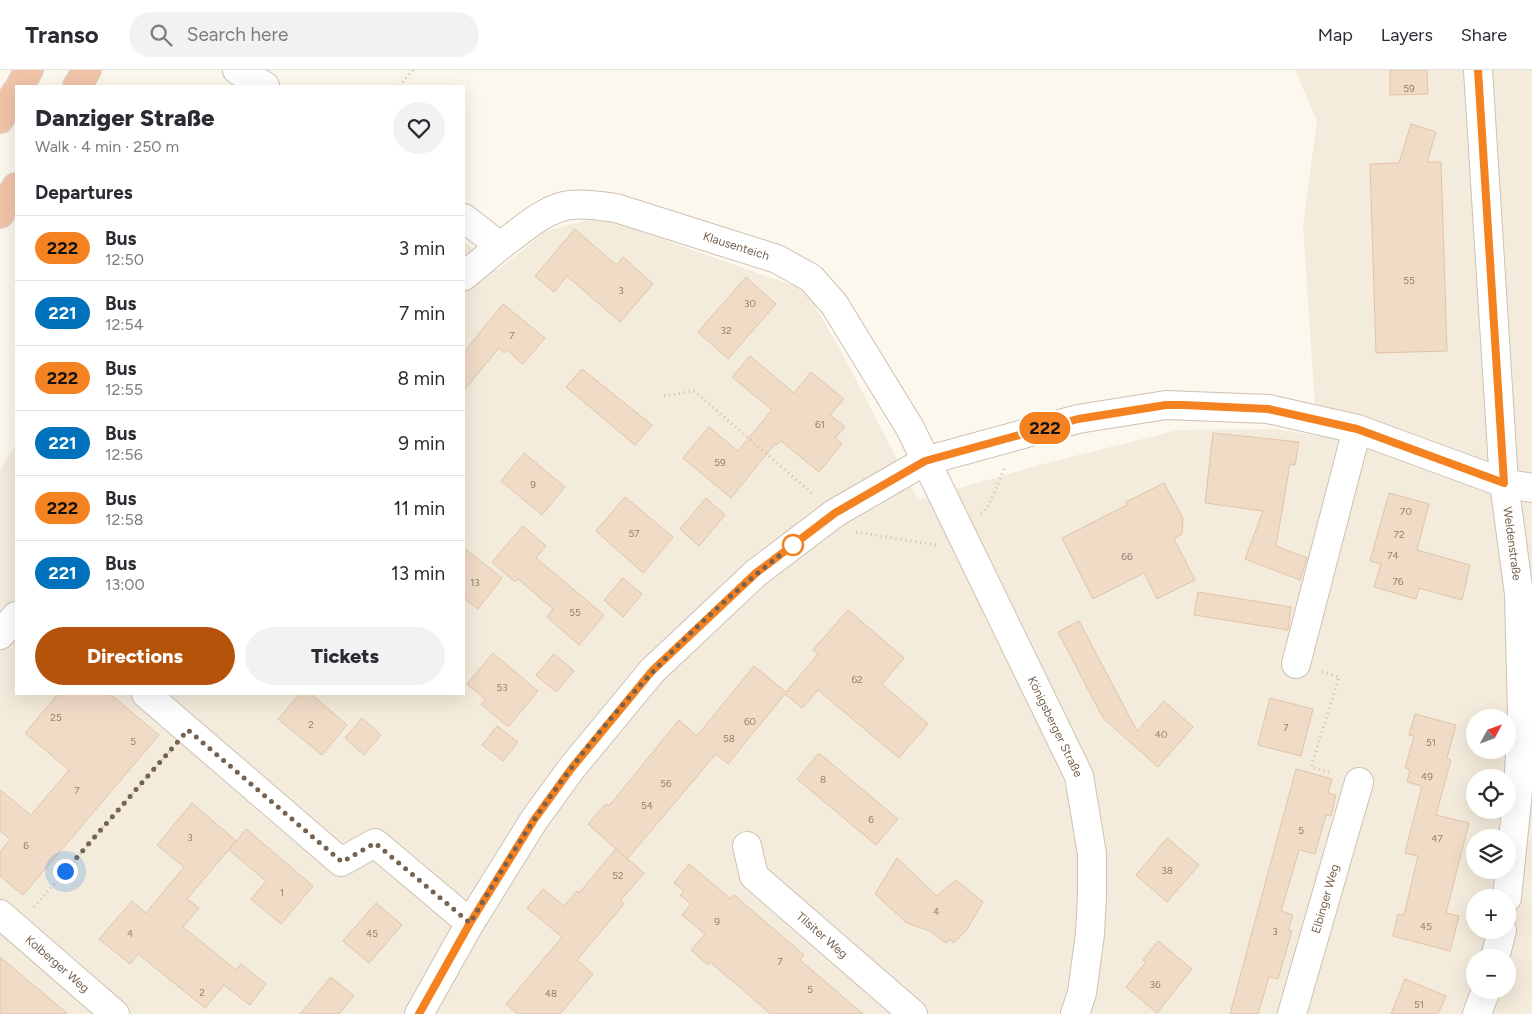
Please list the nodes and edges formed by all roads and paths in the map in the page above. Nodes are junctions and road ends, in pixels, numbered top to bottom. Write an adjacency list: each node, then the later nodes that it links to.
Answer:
1 (29, 70): 6 (highway)
2 (87, 70): 7 (highway)
3 (237, 70): 8 (street)
4 (413, 70): 9 (path)
5 (1478, 70): 20 (street, Weldenstraße)
6 (21, 85)
7 (79, 85)
8 (264, 85)
9 (400, 85)
10 (15, 94): 11 (highway)
11 (0, 120)
12 (15, 189): 13 (highway)
13 (0, 214)
14 (465, 219): 15 (street)
15 (500, 246): 16 (street, Klausenteich); 19 (street, Klausenteich)
16 (465, 275)
17 (664, 396): 22 (path)
18 (1357, 429): 19 (street); 20 (street); 25 (street)
19 (925, 461): 22 (street); 37 (street, Königsberger Straße)
20 (1504, 483): 21 (street); 30 (street, Weldenstraße)
21 (1532, 488)
22 (835, 513): 32 (street)
23 (15, 617): 24 (street)
24 (0, 635)
25 (1296, 664): 28 (path)
26 (147, 695): 27 (street)
27 (188, 730): 31 (path); 32 (street)
28 (1359, 782): 38 (street, Elbinger Weg)
29 (747, 846): 36 (street, Tilsiter Weg)
30 (1508, 889)
31 (8, 921): 34 (street, Kolberger Weg)
32 (470, 923): 35 (street)
33 (1483, 999): 39 (street)
34 (115, 1014)
35 (419, 1014)
36 (913, 1014)
37 (1075, 1014)
38 (1292, 1014)
39 (1477, 1014)

